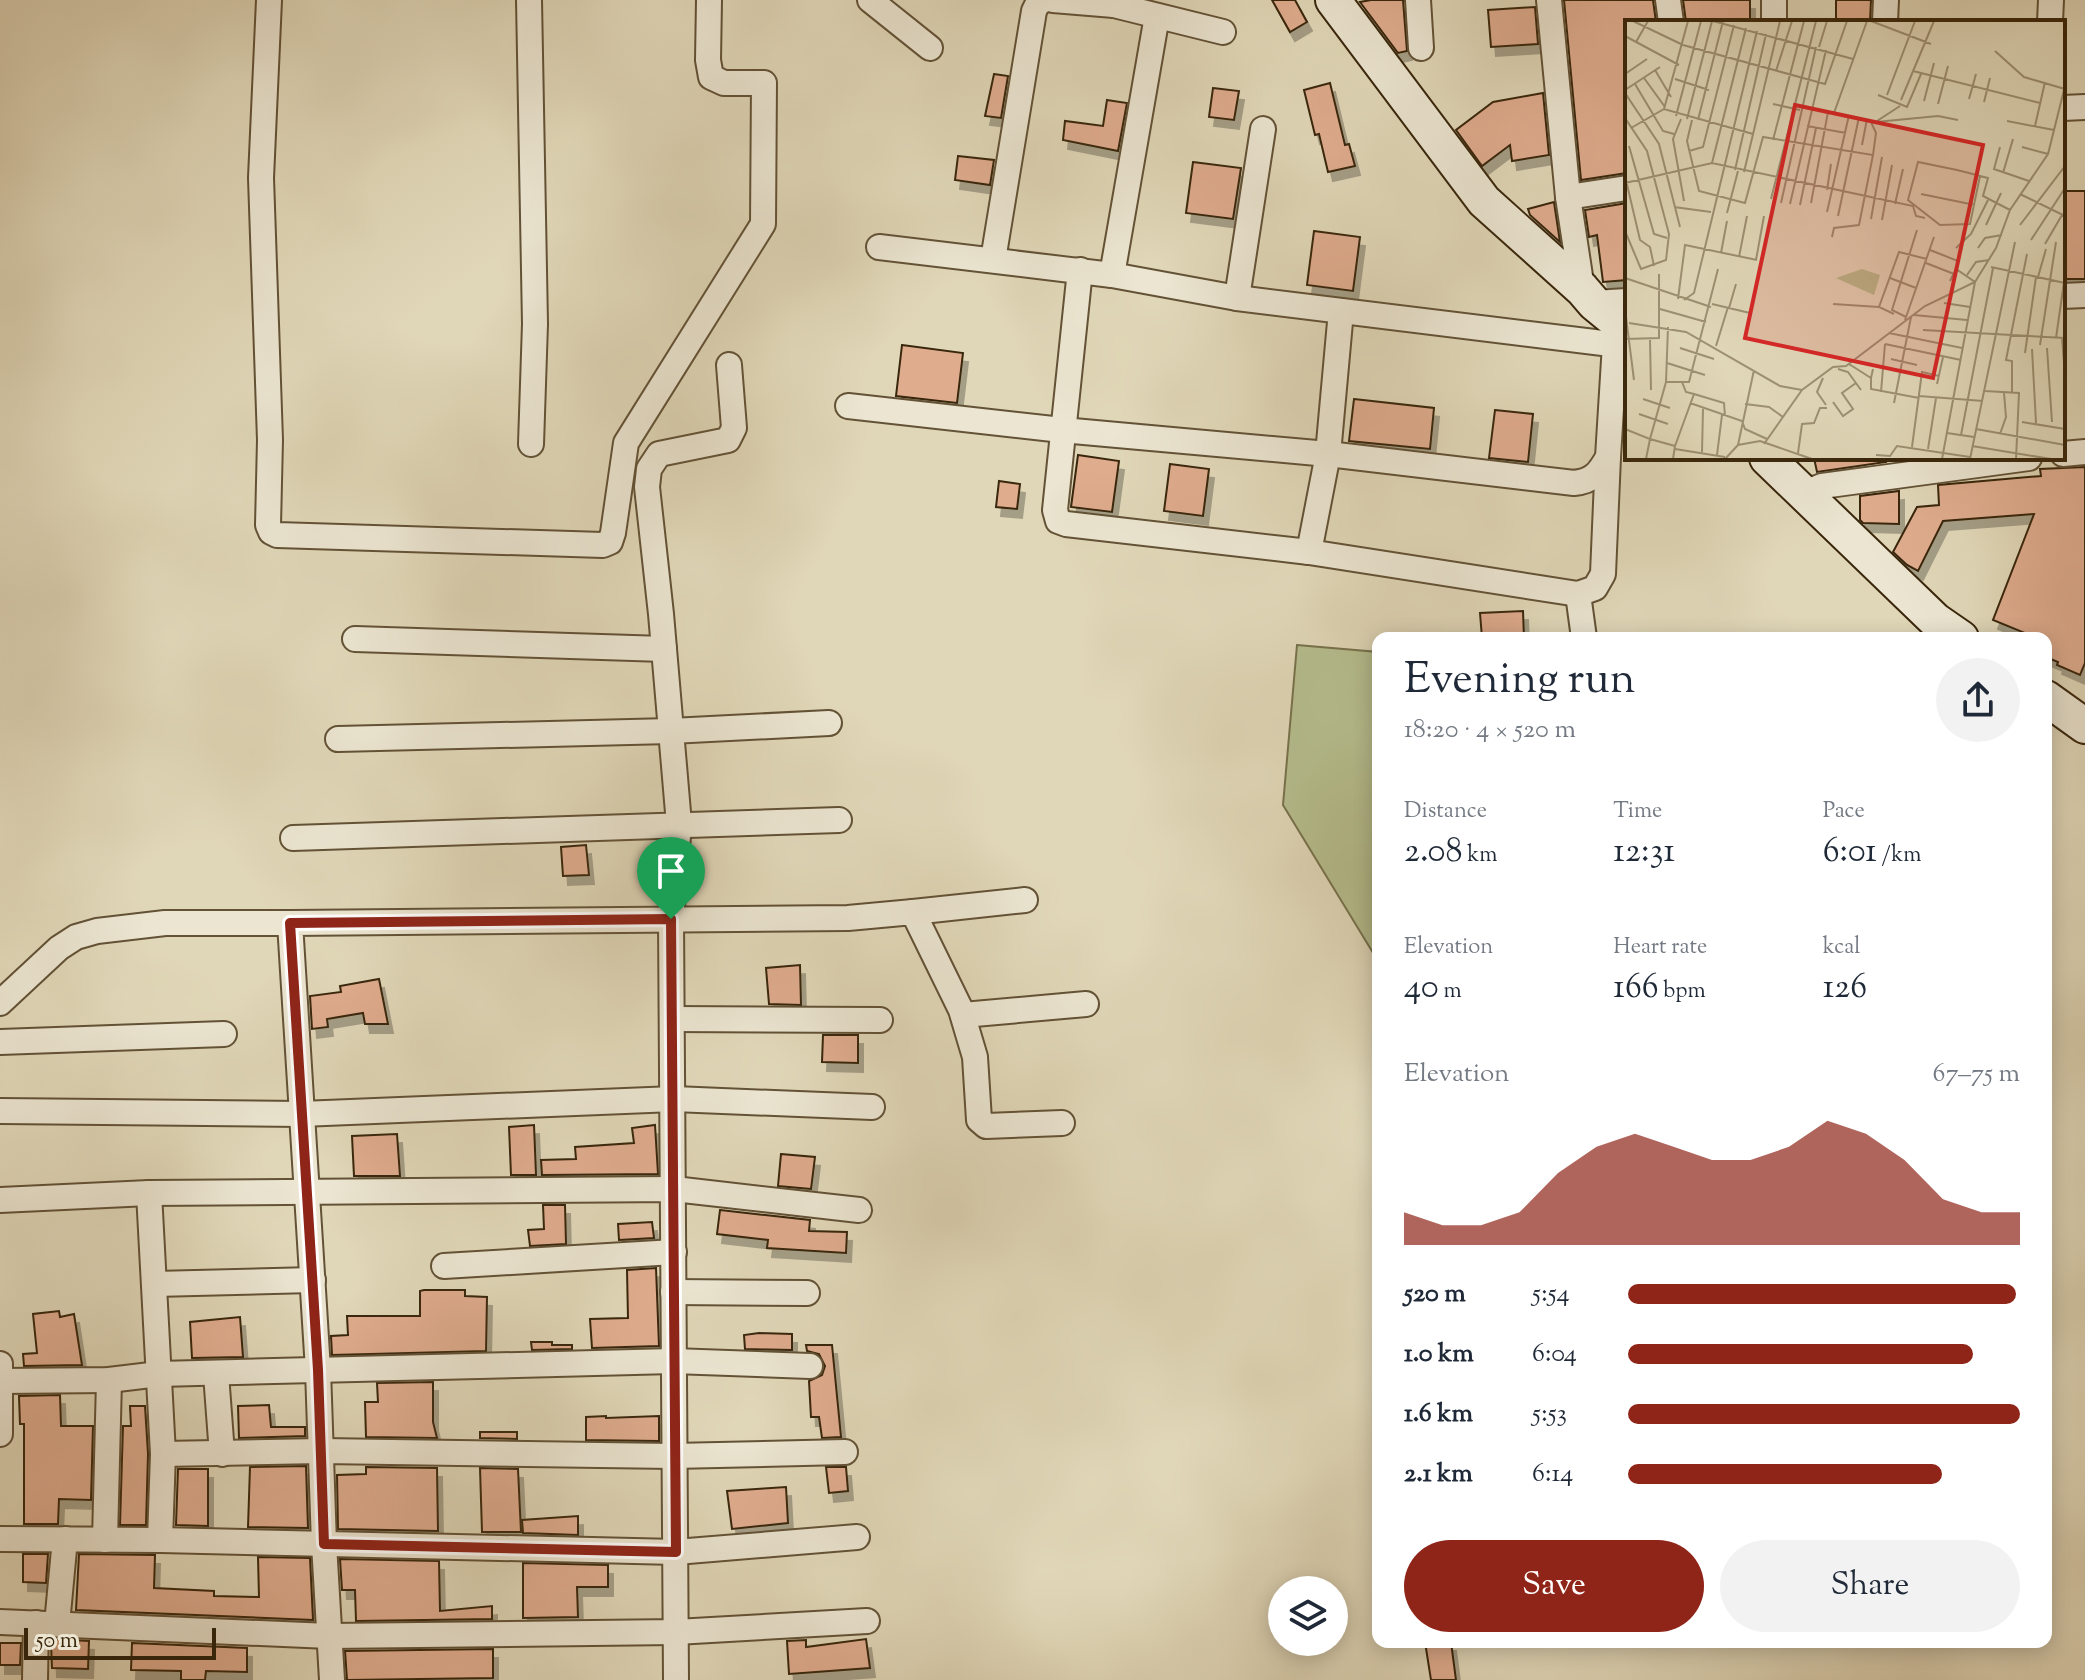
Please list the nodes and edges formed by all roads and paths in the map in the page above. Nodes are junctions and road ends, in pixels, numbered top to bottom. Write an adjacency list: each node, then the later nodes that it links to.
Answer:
1 (269, 0): 3 (street)
2 (529, 0): 39 (street)
3 (709, 0)
4 (870, 0): 19 (street)
5 (1044, 0): 27 (street)
6 (1053, 0): 13 (street)
7 (1333, 0): 33 (street)
8 (1418, 0): 20 (street)
9 (1549, 0): 25 (street)
10 (1668, 0): 15 (street)
11 (1886, 0): 16 (street)
12 (2051, 0): 17 (street)
13 (1115, 2): 14 (street)
14 (1157, 16): 18 (street); 29 (street)
15 (1671, 20)
16 (1885, 20)
17 (2050, 20)
18 (1223, 32)
19 (930, 48)
20 (1421, 48)
21 (2085, 107): 22 (street)
22 (2065, 108)
23 (1263, 129): 32 (street)
24 (1625, 188): 25 (street)
25 (1568, 197): 33 (street)
26 (879, 247): 27 (street)
27 (993, 260): 28 (street)
28 (1080, 270): 29 (street); 38 (street)
29 (1112, 275): 32 (street)
30 (2085, 295): 31 (street)
31 (2065, 296)
32 (1237, 298): 34 (street)
33 (1601, 298): 35 (street)
34 (1341, 311): 35 (street); 41 (street)
35 (1623, 340): 43 (street)
36 (729, 365): 53 (street)
37 (848, 406): 38 (street)
38 (1062, 430): 41 (street); 48 (street)
39 (531, 444)
40 (2085, 452): 42 (street)
41 (1328, 454): 43 (street); 48 (street)
42 (2065, 454)
43 (1608, 457): 49 (street)
44 (1999, 460): 46 (street)
45 (1775, 461): 47 (street)
46 (1879, 468): 47 (street)
47 (1804, 493): 51 (street)
48 (1309, 552): 49 (street)
49 (1578, 594): 50 (street)
50 (1583, 632)
51 (1952, 632)
52 (355, 639): 53 (street)
53 (664, 649): 57 (street)
54 (2052, 702): 56 (street)
55 (829, 723): 57 (street)
56 (2085, 726)
57 (671, 731): 58 (street); 60 (street)
58 (338, 739)
59 (839, 820): 60 (street)
60 (679, 824): 61 (street); 64 (street)
61 (293, 838)
62 (1025, 900): 63 (street)
63 (910, 912): 64 (street); 68 (street)
64 (671, 919): 65 (street); 69 (street)
65 (290, 923): 66 (street); 76 (street)
66 (0, 1003)
67 (1086, 1004): 68 (street)
68 (963, 1015): 77 (street)
69 (672, 1019): 70 (street); 73 (street)
70 (880, 1020)
71 (224, 1034): 72 (street)
72 (0, 1042)
73 (674, 1099): 74 (street); 76 (street); 78 (street)
74 (872, 1107)
75 (0, 1111): 76 (street)
76 (301, 1114): 79 (street)
77 (1062, 1123)
78 (674, 1189): 79 (street); 82 (street); 83 (street)
79 (308, 1191): 80 (street); 85 (street)
80 (149, 1193): 81 (street); 86 (street)
81 (0, 1200)
82 (859, 1210)
83 (674, 1252): 84 (street); 87 (street)
84 (444, 1266)
85 (313, 1280): 86 (street); 91 (street)
86 (155, 1284): 93 (street)
87 (673, 1292): 88 (street); 89 (street)
88 (807, 1293)
89 (673, 1361): 90 (street); 91 (street); 101 (street)
90 (810, 1366)
91 (318, 1370): 94 (street); 97 (street)
92 (1, 1372): 95 (street); 96 (street)
93 (159, 1374): 94 (street); 95 (street); 99 (street)
94 (216, 1374): 100 (street)
95 (109, 1380): 105 (street)
96 (0, 1434)
97 (322, 1451): 100 (street); 101 (street); 107 (street)
98 (845, 1452): 101 (street)
99 (163, 1454): 100 (street); 106 (street)
100 (222, 1454)
101 (673, 1456): 108 (street)
102 (857, 1537): 108 (street)
103 (0, 1539): 104 (street)
104 (65, 1539): 105 (street); 111 (street)
105 (105, 1540): 106 (street)
106 (160, 1540): 107 (street)
107 (324, 1544): 108 (street); 113 (street)
108 (676, 1552): 112 (street)
109 (867, 1621): 112 (street)
110 (0, 1622): 111 (street)
111 (46, 1624): 113 (street); 114 (street)
112 (676, 1632): 113 (street); 116 (street)
113 (329, 1636): 115 (street)
114 (35, 1680)
115 (332, 1680)
116 (676, 1680)

